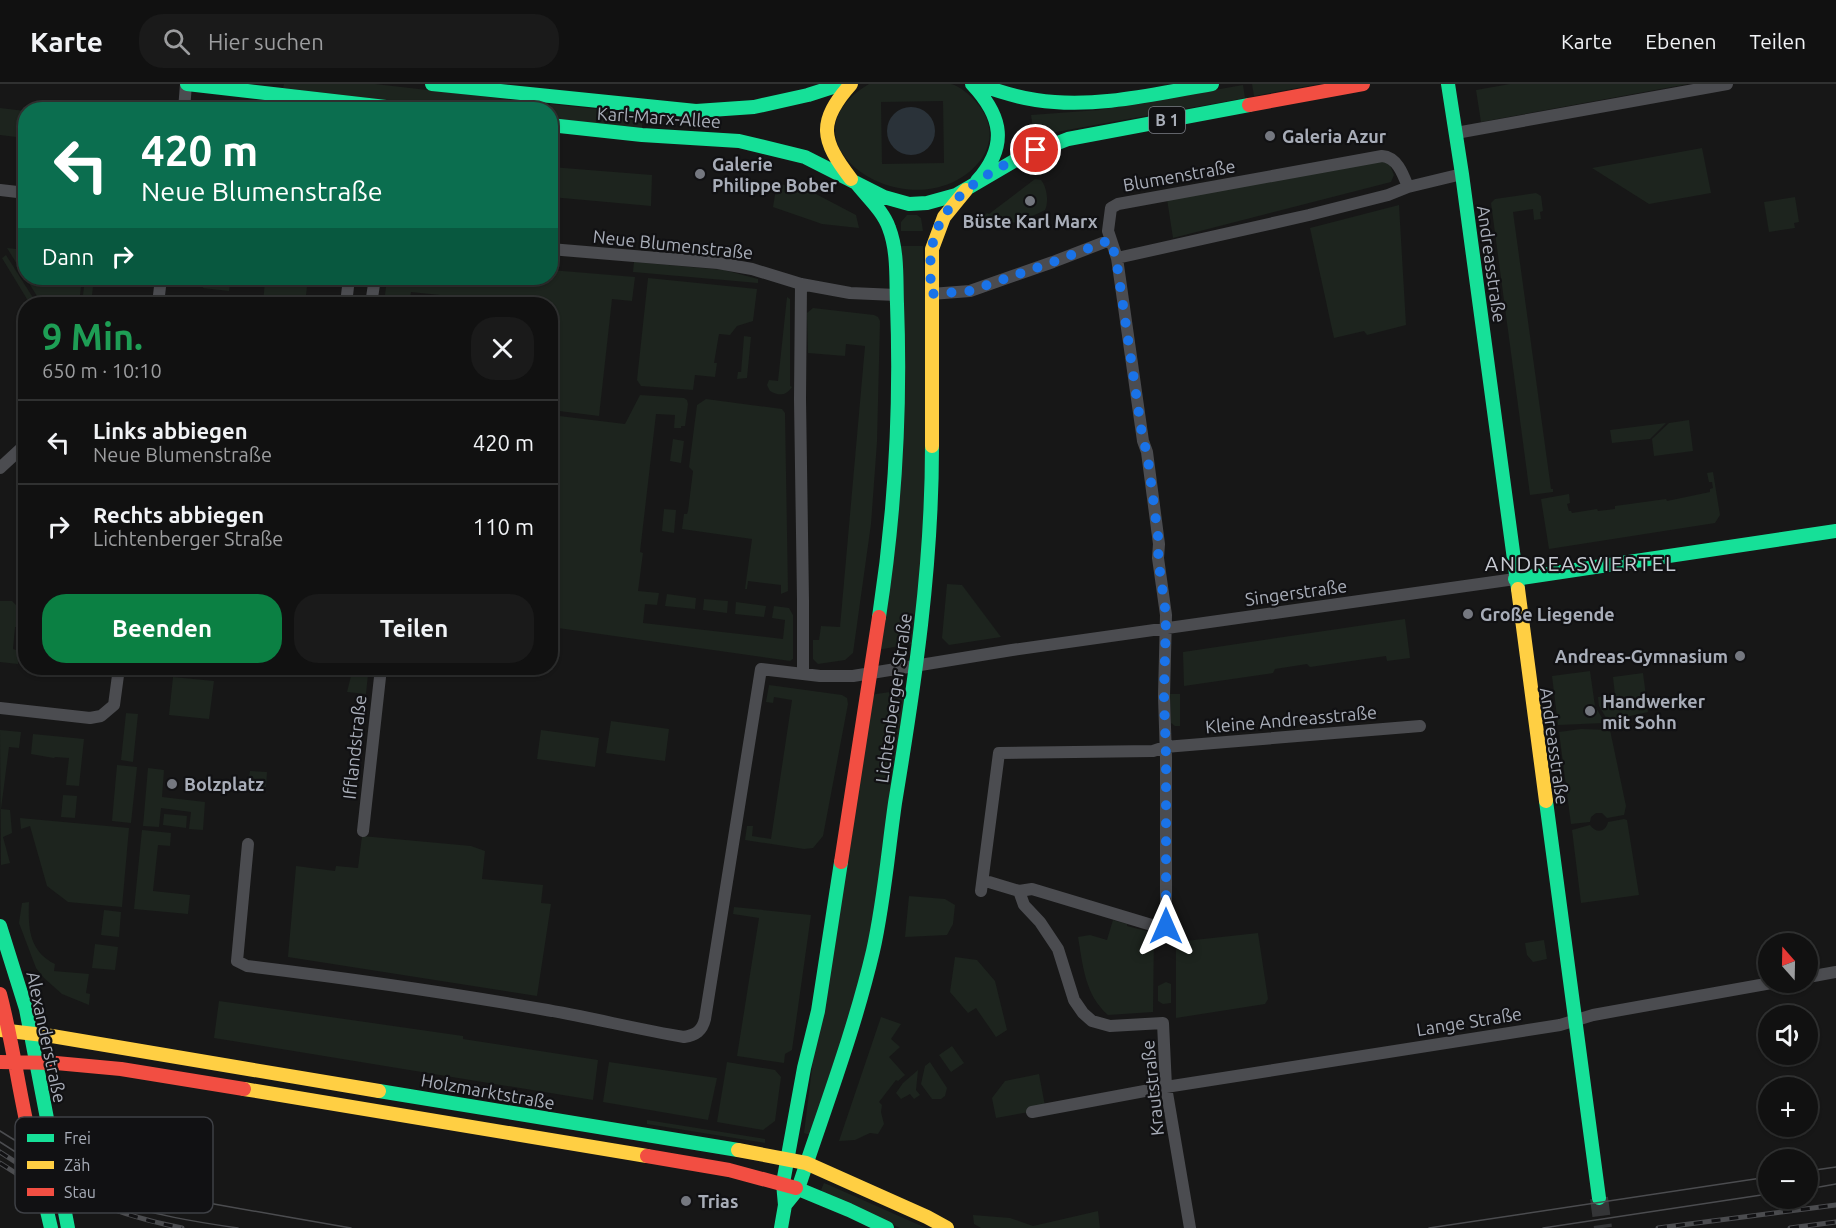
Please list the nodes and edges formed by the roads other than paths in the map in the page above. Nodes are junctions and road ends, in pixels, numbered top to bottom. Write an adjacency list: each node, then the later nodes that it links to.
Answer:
1 (186, 84): 11 (street); 12 (main road)
2 (432, 84): 3 (main road, Karl-Marx-Allee)
3 (842, 84)
4 (851, 84): 16 (main road)
5 (972, 84): 18 (main road, Lichtenberger Straße)
6 (978, 84): 7 (main road, B 1)
7 (1212, 84)
8 (1363, 84): 18 (main road, B 1)
9 (1448, 84): 14 (main road, Andreasstraße)
10 (1726, 84): 14 (street)
11 (185, 102)
12 (342, 102)
13 (558, 126): 16 (main road, Karl-Marx-Allee / B 1)
14 (1456, 133): 15 (main road, Andreasstraße)
15 (1462, 174): 17 (street); 30 (main road, Andreasstraße)
16 (854, 181): 18 (main road, B 1); 26 (main road, Lichtenberger Straße)
17 (1407, 187): 21 (street, Blumenstraße); 23 (street)
18 (968, 189): 25 (main road, Lichtenberger Straße)
19 (0, 190): 20 (street)
20 (18, 192)
21 (1110, 240): 23 (street, Blumenstraße); 25 (street)
22 (558, 250): 24 (street, Neue Blumenstraße)
23 (1116, 258): 31 (street)
24 (801, 284): 26 (street, Neue Blumenstraße); 34 (street)
25 (931, 294): 32 (main road, Lichtenberger Straße)
26 (896, 295): 33 (main road, Lichtenberger Straße)
27 (18, 451): 28 (street)
28 (0, 468)
29 (1836, 531): 30 (main road, Singerstraße)
30 (1515, 579): 31 (street, Singerstraße); 48 (main road, Andreasstraße)
31 (1165, 629): 32 (street, Singerstraße); 39 (street)
32 (917, 666): 33 (street, Singerstraße); 59 (main road, Lichtenberger Straße)
33 (870, 673): 34 (street, Singerstraße); 58 (main road, Lichtenberger Straße)
34 (803, 674): 41 (street, Singerstraße)
35 (118, 675): 37 (street)
36 (380, 675): 40 (street, Ifflandstraße)
37 (0, 708)
38 (1420, 726): 39 (street, Kleine Andreasstraße)
39 (1165, 747): 42 (street); 42 (street, Kleine Andreasstraße)
40 (363, 831)
41 (248, 844)
42 (1019, 891): 54 (street, Krautstraße)
43 (0, 926): 50 (main road, Alexanderstraße)
44 (1836, 972): 45 (street)
45 (1818, 975)
46 (1758, 986): 48 (street, Lange Straße)
47 (0, 994): 49 (main road, Alexanderstraße)
48 (1574, 1021): 54 (street, Lange Straße); 62 (main road, Andreasstraße)
49 (5, 1031): 50 (main road, Holzmarktstraße); 52 (main road, Alexanderstraße)
50 (32, 1034): 53 (main road, Alexanderstraße); 58 (main road, Holzmarktstraße)
51 (0, 1062): 52 (main road)
52 (15, 1062): 53 (main road); 56 (main road, Alexanderstraße)
53 (36, 1062): 57 (main road, Alexanderstraße); 60 (main road)
54 (1166, 1087): 55 (street, Lange Straße); 69 (street, Krautstraße)
55 (1032, 1112)
56 (25, 1117)
57 (47, 1117)
58 (788, 1158): 59 (main road, Holzmarktstraße); 60 (main road, Lichtenberger Straße)
59 (806, 1163): 61 (main road, Lichtenberger Straße); 68 (main road, Holzmarktstraße)
60 (783, 1183): 61 (main road); 63 (main road, Lichtenberger Straße)
61 (798, 1189): 63 (main road, Lichtenberger Straße); 67 (main road)
62 (1599, 1198)
63 (785, 1205): 66 (main road)
64 (65, 1213): 65 (main road, Alexanderstraße)
65 (68, 1228)
66 (781, 1228)
67 (887, 1228)
68 (947, 1228)
69 (1190, 1228)

